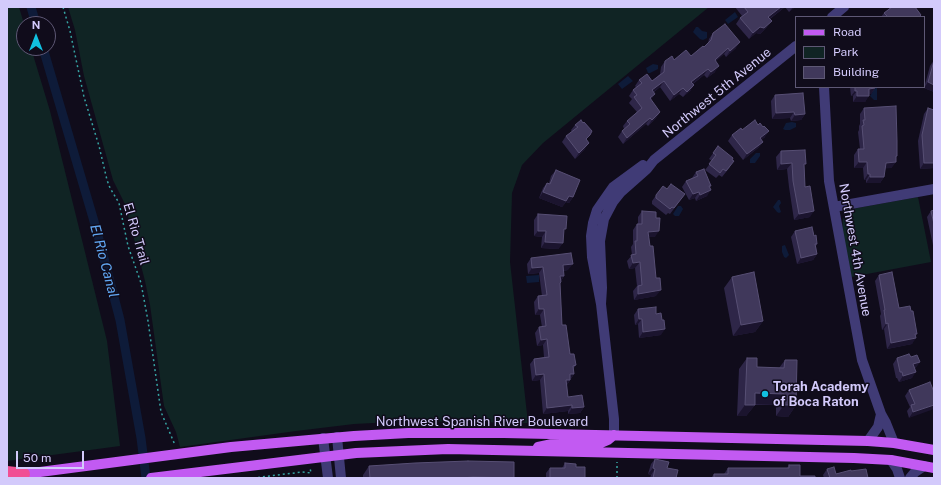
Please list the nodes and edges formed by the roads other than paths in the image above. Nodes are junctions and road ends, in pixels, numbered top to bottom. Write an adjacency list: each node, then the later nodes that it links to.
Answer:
1 (844, 7): 2 (street)
2 (833, 16)
3 (795, 47): 8 (street, Northwest 5th Avenue)
4 (824, 88): 6 (street, Northwest 4th Avenue)
5 (934, 189): 6 (street)
6 (834, 207): 7 (street, Northwest 4th Avenue)
7 (881, 414): 11 (street); 12 (street, Northwest 4th Avenue)
8 (614, 435): 9 (main road, Northwest Spanish River Boulevard); 11 (main road, Northwest Spanish River Boulevard); 13 (main road)
9 (337, 437): 10 (main road, Northwest Spanish River Boulevard); 15 (street)
10 (323, 438): 16 (street); 20 (main road, Northwest Spanish River Boulevard)
11 (868, 441): 12 (main road, Northwest Spanish River Boulevard)
12 (894, 443): 14 (main road, Northwest Spanish River Boulevard)
13 (516, 450): 15 (main road); 17 (main road)
14 (934, 450)
15 (338, 455): 16 (main road); 24 (street)
16 (326, 456): 22 (main road); 23 (street)
17 (891, 460): 18 (main road); 25 (street)
18 (929, 467): 26 (street)
19 (7, 472): 20 (highway)
20 (24, 474): 21 (main road, Northwest Spanish River Boulevard)
21 (7, 476)
22 (151, 478)
23 (328, 478)
24 (341, 478)
25 (900, 478)
26 (910, 478)

